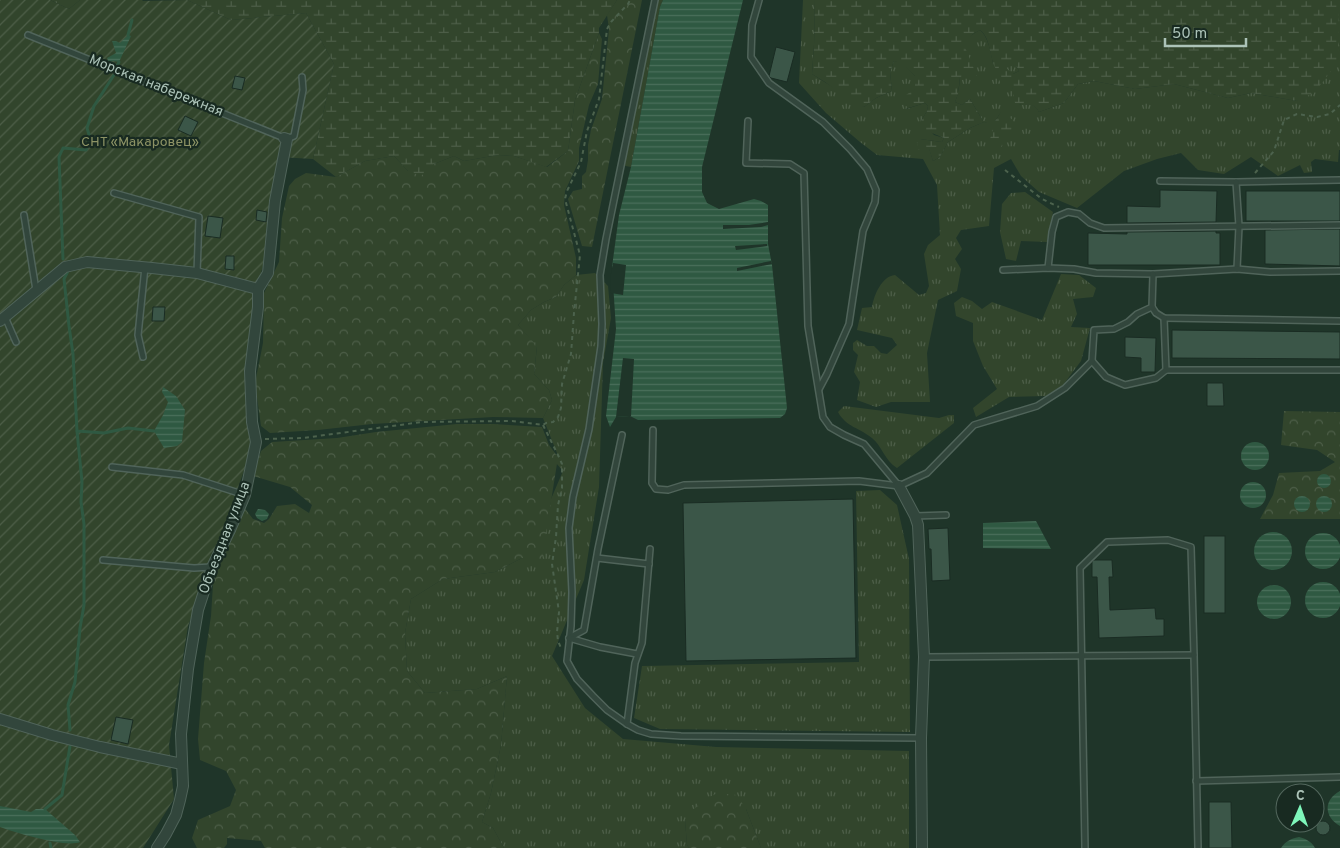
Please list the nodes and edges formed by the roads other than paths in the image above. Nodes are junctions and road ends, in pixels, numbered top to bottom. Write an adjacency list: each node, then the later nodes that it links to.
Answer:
1 (655, 0): 45 (lane)
2 (759, 0): 32 (lane)
3 (28, 35): 6 (lane, Морская набережная)
4 (302, 77): 6 (lane)
5 (748, 121): 32 (lane)
6 (286, 138): 21 (street, Объездная улица)
7 (1340, 180): 9 (lane)
8 (1160, 181): 9 (lane)
9 (1236, 182): 13 (lane)
10 (114, 193): 19 (lane)
11 (24, 215): 22 (lane)
12 (1340, 225): 13 (lane)
13 (1239, 226): 15 (lane); 16 (lane)
14 (145, 267): 19 (street); 22 (street); 28 (lane)
15 (1048, 268): 17 (lane); 20 (lane)
16 (1237, 269): 18 (lane); 20 (lane)
17 (1003, 270)
18 (1340, 270)
19 (197, 273): 21 (street)
20 (1153, 274): 23 (lane)
21 (258, 289): 37 (street, Объездная улица)
22 (36, 290): 24 (street)
23 (1152, 307): 25 (lane); 29 (lane)
24 (3, 318): 27 (lane)
25 (1164, 318): 26 (lane); 30 (lane)
26 (1340, 321)
27 (16, 342)
28 (144, 357)
29 (1092, 361): 30 (lane); 36 (lane)
30 (1166, 370): 31 (lane)
31 (1340, 370)
32 (819, 389): 36 (lane)
33 (654, 430): 36 (lane)
34 (622, 435): 41 (lane)
35 (112, 467): 37 (lane)
36 (899, 486): 39 (street)
37 (245, 495): 44 (street, Объездная улица)
38 (946, 515): 39 (lane)
39 (915, 516): 49 (street)
40 (650, 549): 43 (lane)
41 (597, 558): 43 (lane); 45 (lane)
42 (103, 560): 44 (lane)
43 (649, 564): 46 (lane)
44 (212, 568): 53 (street, Объездная улица)
45 (570, 638): 46 (lane); 51 (lane)
46 (637, 654): 51 (lane)
47 (1194, 655): 48 (lane); 48 (lane); 55 (lane)
48 (1081, 656): 49 (lane); 58 (lane)
49 (924, 657): 52 (street)
50 (0, 719): 53 (street)
51 (627, 724): 52 (lane)
52 (921, 738): 57 (street)
53 (182, 764): 56 (street, Объездная улица)
54 (1340, 777): 55 (lane)
55 (1196, 781): 59 (lane)
56 (157, 848)
57 (922, 848)
58 (1085, 848)
59 (1198, 848)

